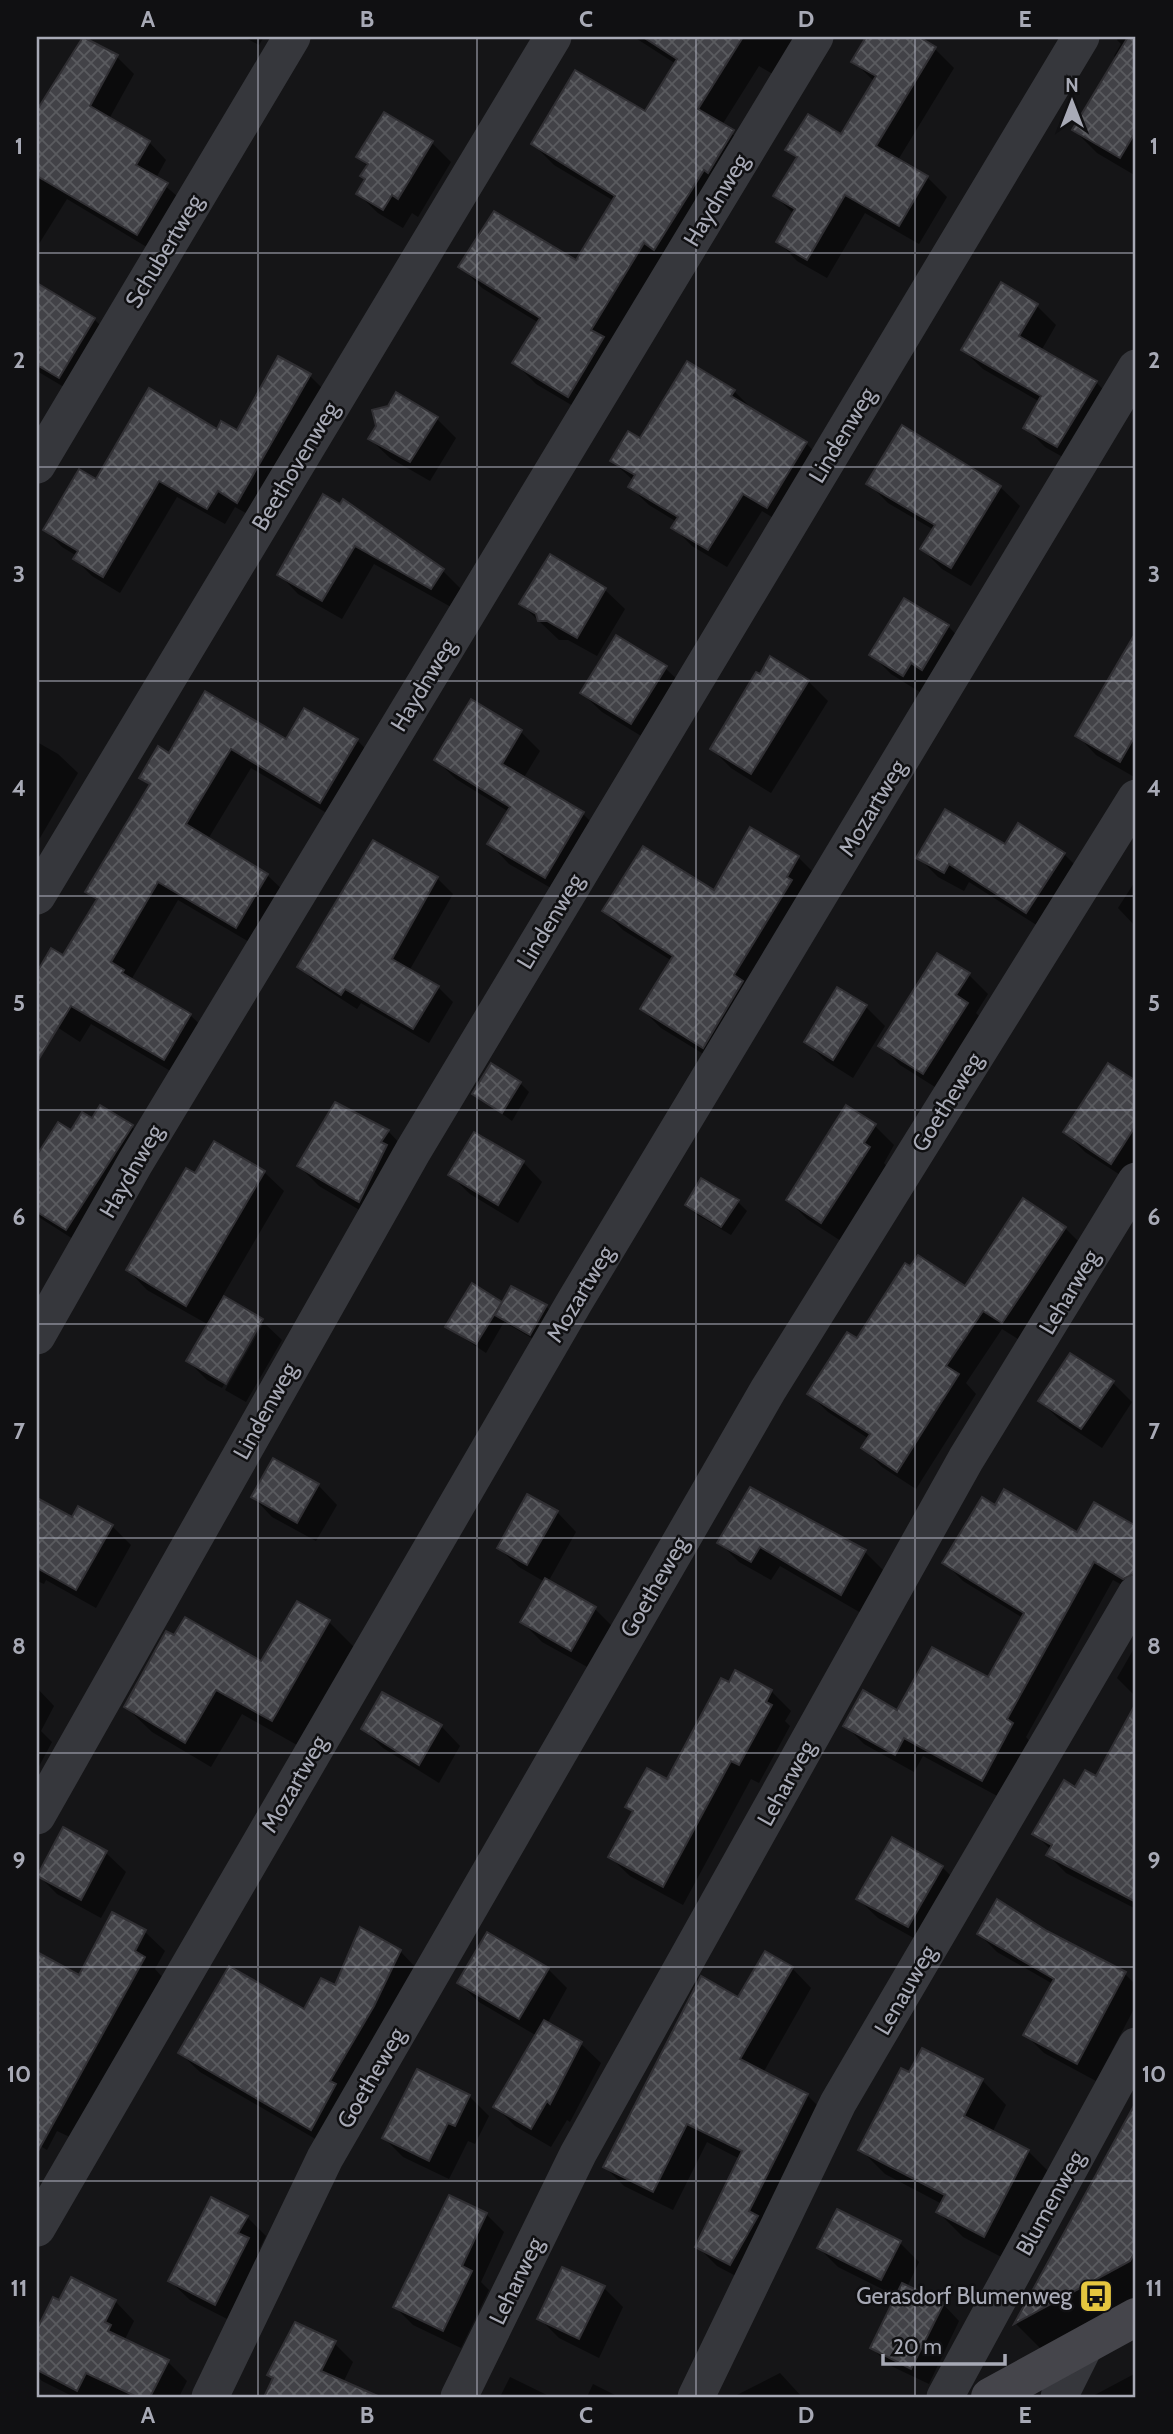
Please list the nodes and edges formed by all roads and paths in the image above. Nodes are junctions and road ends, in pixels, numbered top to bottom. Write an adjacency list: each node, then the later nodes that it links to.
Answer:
1 (292, 37): 6 (street, Schubertweg)
2 (552, 37): 8 (street, Beethovenweg)
3 (815, 37): 10 (street, Haydnweg)
4 (1081, 37): 12 (street, Lindenweg)
5 (1136, 368): 14 (street, Mozartweg)
6 (37, 465)
7 (1136, 798): 17 (street, Goetheweg)
8 (37, 895)
9 (1136, 1181): 18 (street, Leharweg)
10 (37, 1336)
11 (1136, 1594): 19 (street, Lenauweg)
12 (37, 1816)
13 (1136, 2046): 20 (street, Blumenweg)
14 (37, 2228)
15 (1136, 2316): 16 (main road)
16 (1085, 2345): 21 (main road); 22 (street)
17 (210, 2397)
18 (459, 2397)
19 (695, 2397)
20 (944, 2397)
21 (990, 2397)
22 (1059, 2397)

